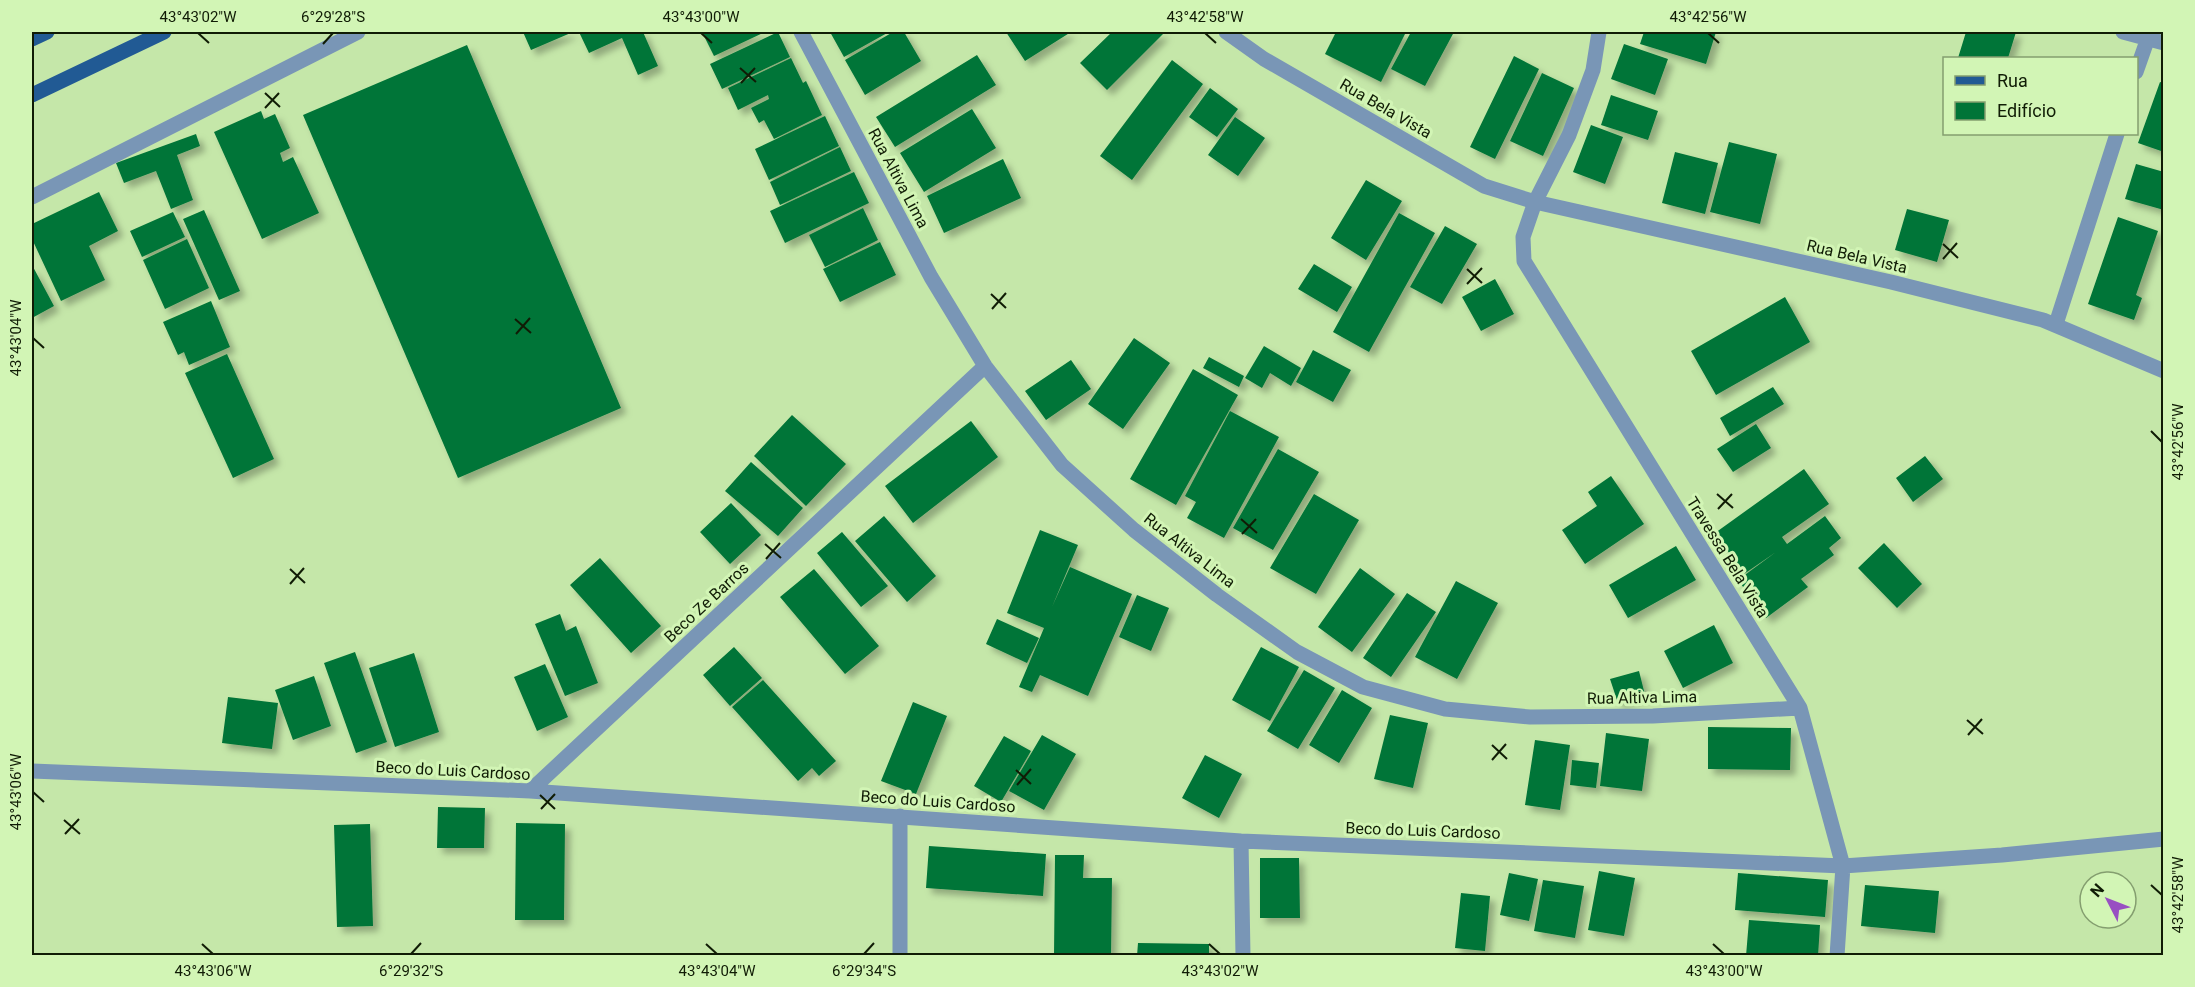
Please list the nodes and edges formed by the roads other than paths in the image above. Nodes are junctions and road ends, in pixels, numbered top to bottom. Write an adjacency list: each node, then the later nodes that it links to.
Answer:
1 (47, 32): 9 (main road)
2 (164, 32): 12 (main road)
3 (358, 32): 14 (street)
4 (801, 32): 17 (street, Rua Altiva Lima)
5 (1226, 32): 15 (street, Rua Bela Vista)
6 (1599, 32): 15 (street)
7 (2123, 32): 8 (street)
8 (2148, 38): 10 (street); 11 (street)
9 (32, 39)
10 (2163, 43)
11 (2138, 66)
12 (32, 95)
13 (2117, 135): 16 (street)
14 (32, 197)
15 (1535, 202): 16 (street, Rua Bela Vista); 19 (street, Travessa Bela Vista)
16 (2056, 324): 18 (street, Rua Bela Vista)
17 (985, 366): 19 (street, Rua Altiva Lima); 21 (street, Beco Ze Barros)
18 (2163, 371)
19 (1800, 708): 25 (street, Travessa Bela Vista)
20 (32, 771): 21 (street, Beco do Luis Cardoso)
21 (530, 791): 22 (street, Beco do Luis Cardoso)
22 (900, 816): 24 (street, Beco do Luis Cardoso); 26 (street)
23 (2163, 839): 25 (street, Beco do Luis Cardoso)
24 (1241, 841): 25 (street, Beco do Luis Cardoso); 27 (street)
25 (1843, 866): 28 (street, Travessa Bela Vista)
26 (900, 956)
27 (1243, 956)
28 (1837, 956)

